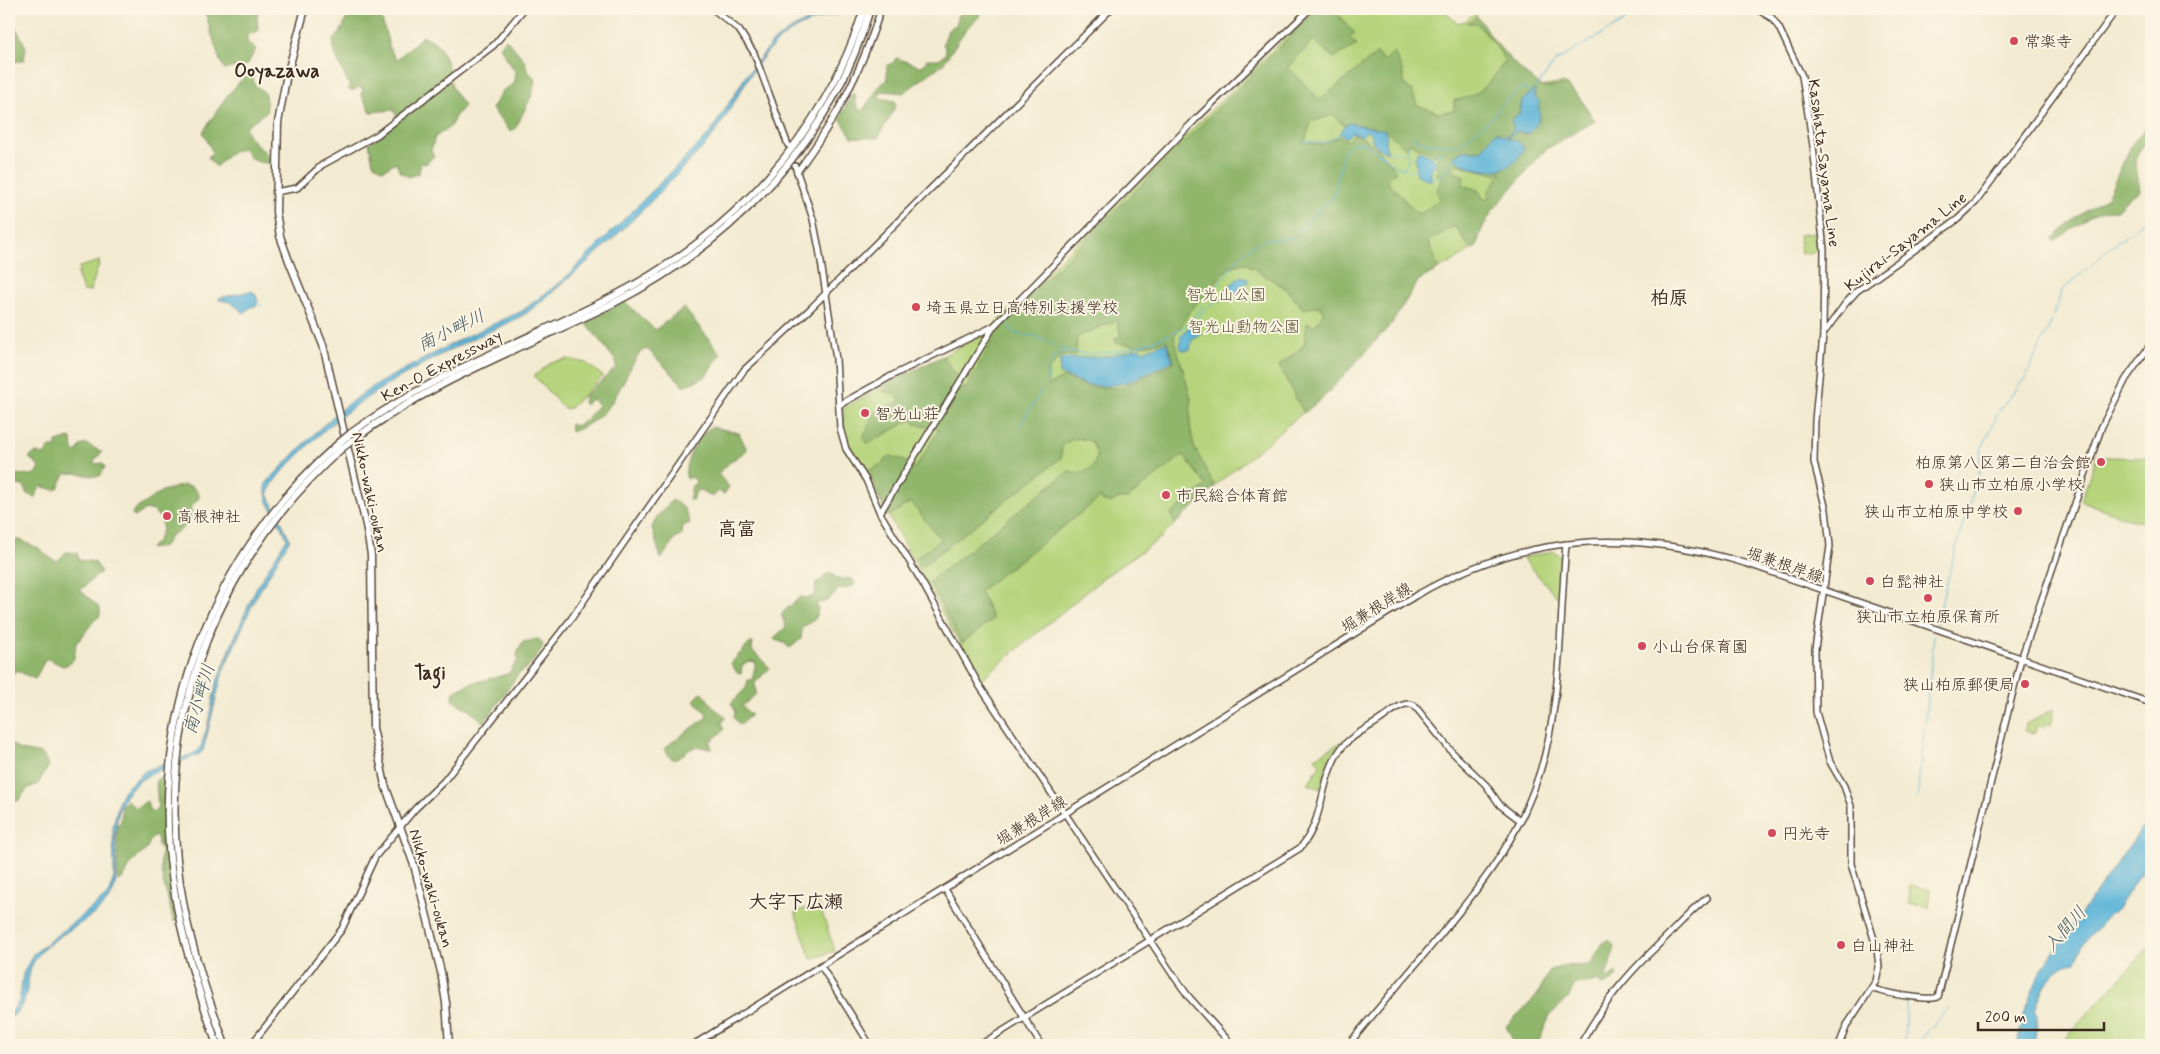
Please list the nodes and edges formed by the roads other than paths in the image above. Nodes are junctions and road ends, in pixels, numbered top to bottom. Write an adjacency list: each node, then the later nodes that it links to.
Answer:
1 (305, 9): 11 (highway, Nikko-waki-oukan)
2 (524, 9): 11 (street)
3 (713, 9): 10 (street)
4 (1111, 9): 12 (street)
5 (1310, 9): 13 (street)
6 (1757, 9): 14 (street, Kasahata-Sayama Line)
7 (2118, 9): 14 (street, Kujirai-Sayama Line)
8 (880, 10): 12 (street)
9 (867, 11): 22 (highway, Ken-O Expressway, bridge)
10 (788, 144)
11 (275, 192): 25 (highway, Nikko-waki-oukan)
12 (826, 292): 16 (street); 25 (street)
13 (994, 326): 16 (street); 17 (street)
14 (1823, 335): 19 (street)
15 (2151, 344): 20 (street)
16 (839, 405): 17 (street)
17 (880, 513): 23 (street)
18 (1566, 544): 19 (street, 堀兼根岸線); 23 (street, 堀兼根岸線); 24 (street)
19 (1825, 591): 20 (street, 堀兼根岸線); 30 (street)
20 (2021, 659): 21 (street, 堀兼根岸線); 30 (street)
21 (2151, 703)
22 (173, 773): 32 (highway, Ken-O Expressway); 33 (highway, Ken-O Expressway)
23 (1065, 814): 26 (street, 堀兼根岸線); 28 (street)
24 (1521, 820): 28 (street); 41 (street)
25 (401, 827): 34 (street); 35 (highway, Nikko-waki-oukan)
26 (946, 889): 29 (street, 堀兼根岸線); 31 (street)
27 (1706, 898): 42 (street)
28 (1150, 940): 31 (street); 40 (street)
29 (821, 966): 36 (street, 堀兼根岸線); 37 (street)
30 (1872, 988): 43 (street)
31 (1024, 1018): 38 (street); 39 (street)
32 (217, 1045)
33 (225, 1045)
34 (251, 1045)
35 (449, 1045)
36 (695, 1045)
37 (870, 1045)
38 (980, 1045)
39 (1042, 1045)
40 (1232, 1045)
41 (1348, 1045)
42 (1580, 1045)
43 (1839, 1045)

